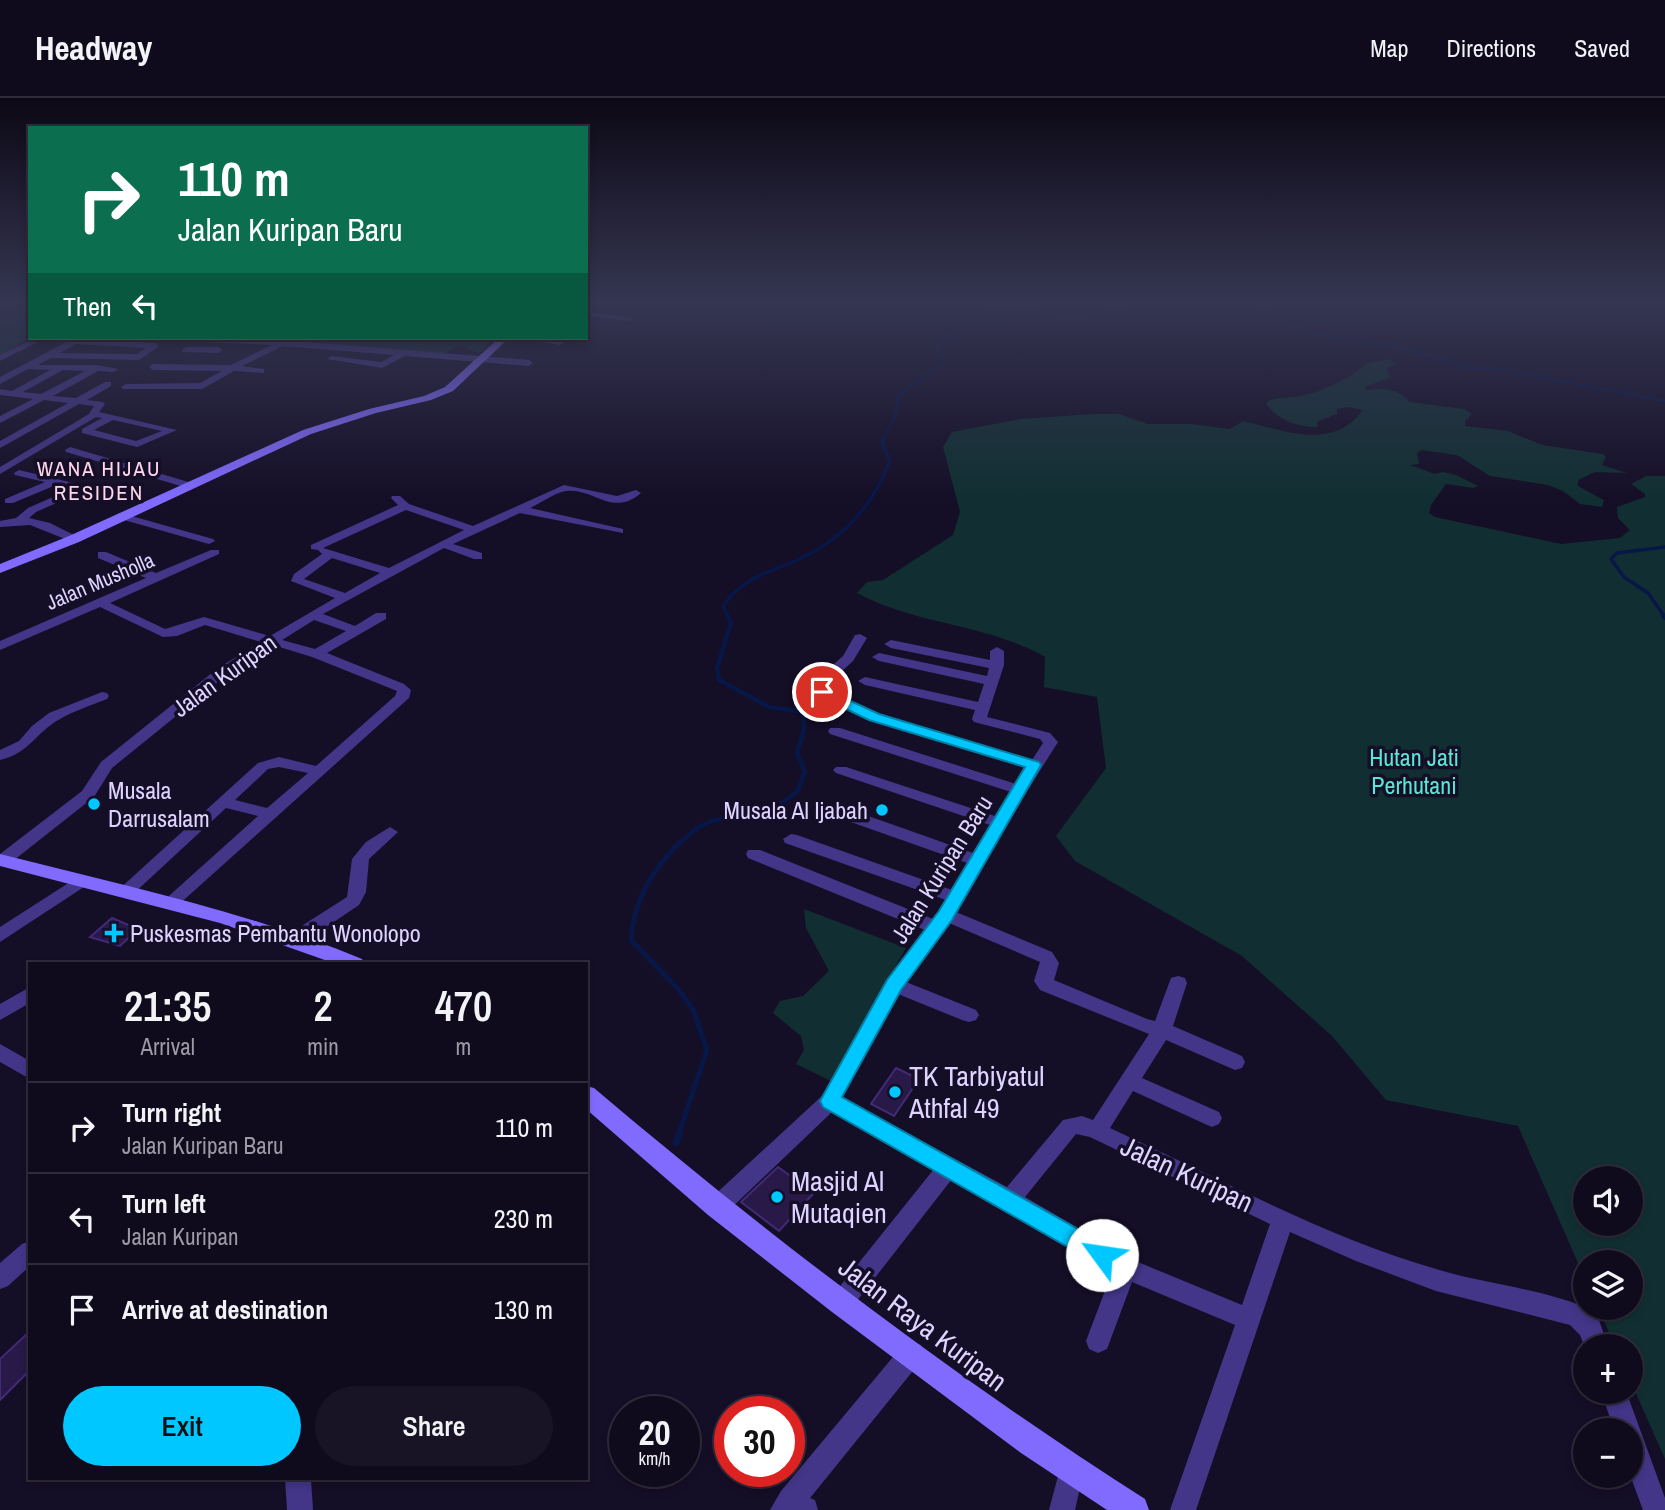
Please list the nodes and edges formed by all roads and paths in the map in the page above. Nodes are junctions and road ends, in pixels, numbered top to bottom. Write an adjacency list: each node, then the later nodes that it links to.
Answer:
1 (27, 366): 4 (street); 10 (street)
2 (236, 366): 7 (street)
3 (476, 366): 25 (street)
4 (62, 367): 6 (street); 14 (street)
5 (153, 367): 7 (street)
6 (97, 368): 8 (street); 15 (street)
7 (232, 368): 9 (street); 12 (street)
8 (114, 369)
9 (261, 371)
10 (0, 382)
11 (108, 384): 16 (street)
12 (126, 387)
13 (0, 392): 14 (street)
14 (14, 393): 15 (street)
15 (44, 398): 16 (street); 19 (street)
16 (79, 402): 17 (street); 20 (street)
17 (93, 415): 18 (street); 22 (street)
18 (111, 417): 18 (street)
19 (0, 420)
20 (0, 445)
21 (70, 450): 25 (street)
22 (0, 471)
23 (19, 473): 24 (street)
24 (57, 481): 27 (street); 29 (street)
25 (188, 485): 30 (street)
26 (636, 493): 28 (street, Jalan Kuripan)
27 (4, 498): 29 (street)
28 (519, 509): 32 (street, Jalan Kuripan); 33 (street)
29 (24, 516): 31 (street); 34 (street)
30 (121, 516): 34 (street); 41 (street, Jalan Musholla)
31 (0, 524)
32 (475, 530): 35 (street, Jalan Kuripan); 36 (street)
33 (619, 531)
34 (74, 539): 39 (street)
35 (443, 544): 38 (street); 40 (street, Jalan Kuripan)
36 (331, 553): 40 (street); 42 (street)
37 (102, 555): 41 (street)
38 (478, 556)
39 (0, 569)
40 (391, 573): 42 (street, Jalan Kuripan)
41 (157, 578): 43 (street, Jalan Musholla)
42 (345, 597): 44 (street, Jalan Kuripan)
43 (101, 603): 48 (street, Jalan Musholla); 50 (street)
44 (313, 615): 46 (street); 50 (street, Jalan Kuripan)
45 (380, 616): 46 (street, Jalan Kuripan)
46 (354, 630): 53 (street, Jalan Kuripan)
47 (0, 632): 48 (street)
48 (16, 637): 52 (street, Jalan Musholla)
49 (860, 638): 61 (street)
50 (270, 641): 53 (street); 72 (street, Jalan Kuripan)
51 (891, 644): 56 (street)
52 (0, 646)
53 (317, 654): 63 (street, Jalan Kuripan)
54 (879, 657): 56 (street)
55 (865, 681): 58 (street)
56 (991, 681): 58 (street)
57 (102, 696): 60 (street)
58 (981, 707): 61 (street, Jalan Kuripan Baru)
59 (835, 731): 64 (street)
60 (0, 756)
61 (1034, 765): 64 (street, Jalan Kuripan Baru)
62 (841, 770): 68 (street)
63 (318, 771): 65 (street); 67 (street, Jalan Kuripan)
64 (1020, 790): 68 (street, Jalan Kuripan Baru)
65 (222, 802): 67 (street); 75 (street)
66 (834, 810): 73 (street)
67 (269, 814): 76 (street, Jalan Kuripan)
68 (999, 822): 73 (street, Jalan Kuripan Baru)
69 (390, 832): 79 (street)
70 (791, 839): 77 (street)
71 (754, 854): 77 (street)
72 (1, 860): 74 (street)
73 (978, 861): 77 (street, Jalan Kuripan Baru)
74 (81, 881): 75 (street); 78 (street)
75 (126, 891): 76 (street)
76 (170, 903): 79 (street)
77 (946, 913): 82 (street, Jalan Kuripan Baru); 86 (street)
78 (0, 936)
79 (295, 939): 80 (street)
80 (350, 962)
81 (1178, 983): 86 (street, Jalan Kuripan)
82 (894, 985): 85 (street); 92 (street, Jalan Kuripan Baru)
83 (28, 995): 84 (street)
84 (0, 1013)
85 (968, 1015)
86 (1162, 1030): 88 (street); 90 (street, Jalan Kuripan)
87 (0, 1052): 89 (street)
88 (1235, 1062)
89 (28, 1067)
90 (1130, 1081): 93 (street); 94 (street, Jalan Kuripan)
91 (588, 1097): 97 (street, Jalan Raya Kuripan)
92 (830, 1101): 95 (street); 97 (street, Jalan Kuripan Baru)
93 (1212, 1118)
94 (1097, 1131): 96 (street); 98 (street, Jalan Kuripan)
95 (948, 1167): 96 (street); 102 (street)
96 (1010, 1200): 100 (street)
97 (717, 1207): 102 (street, Jalan Raya Kuripan)
98 (1283, 1219): 103 (street, Jalan Kuripan); 104 (street, Jalan Kuripan)
99 (28, 1253): 101 (street)
100 (1125, 1268): 103 (street); 105 (street)
101 (0, 1278)
102 (841, 1303): 106 (street, Jalan Raya Kuripan)
103 (1249, 1319): 114 (street, Jalan Kuripan)
104 (1592, 1334)
105 (1098, 1341)
106 (912, 1353): 107 (street, Jalan Raya Kuripan); 110 (street)
107 (1071, 1470): 112 (street); 113 (street, Jalan Raya Kuripan)
108 (1643, 1474): 115 (street)
109 (298, 1480): 111 (street)
110 (792, 1507)
111 (300, 1510)
112 (1062, 1510)
113 (1134, 1510)
114 (1183, 1510)
115 (1656, 1510)

